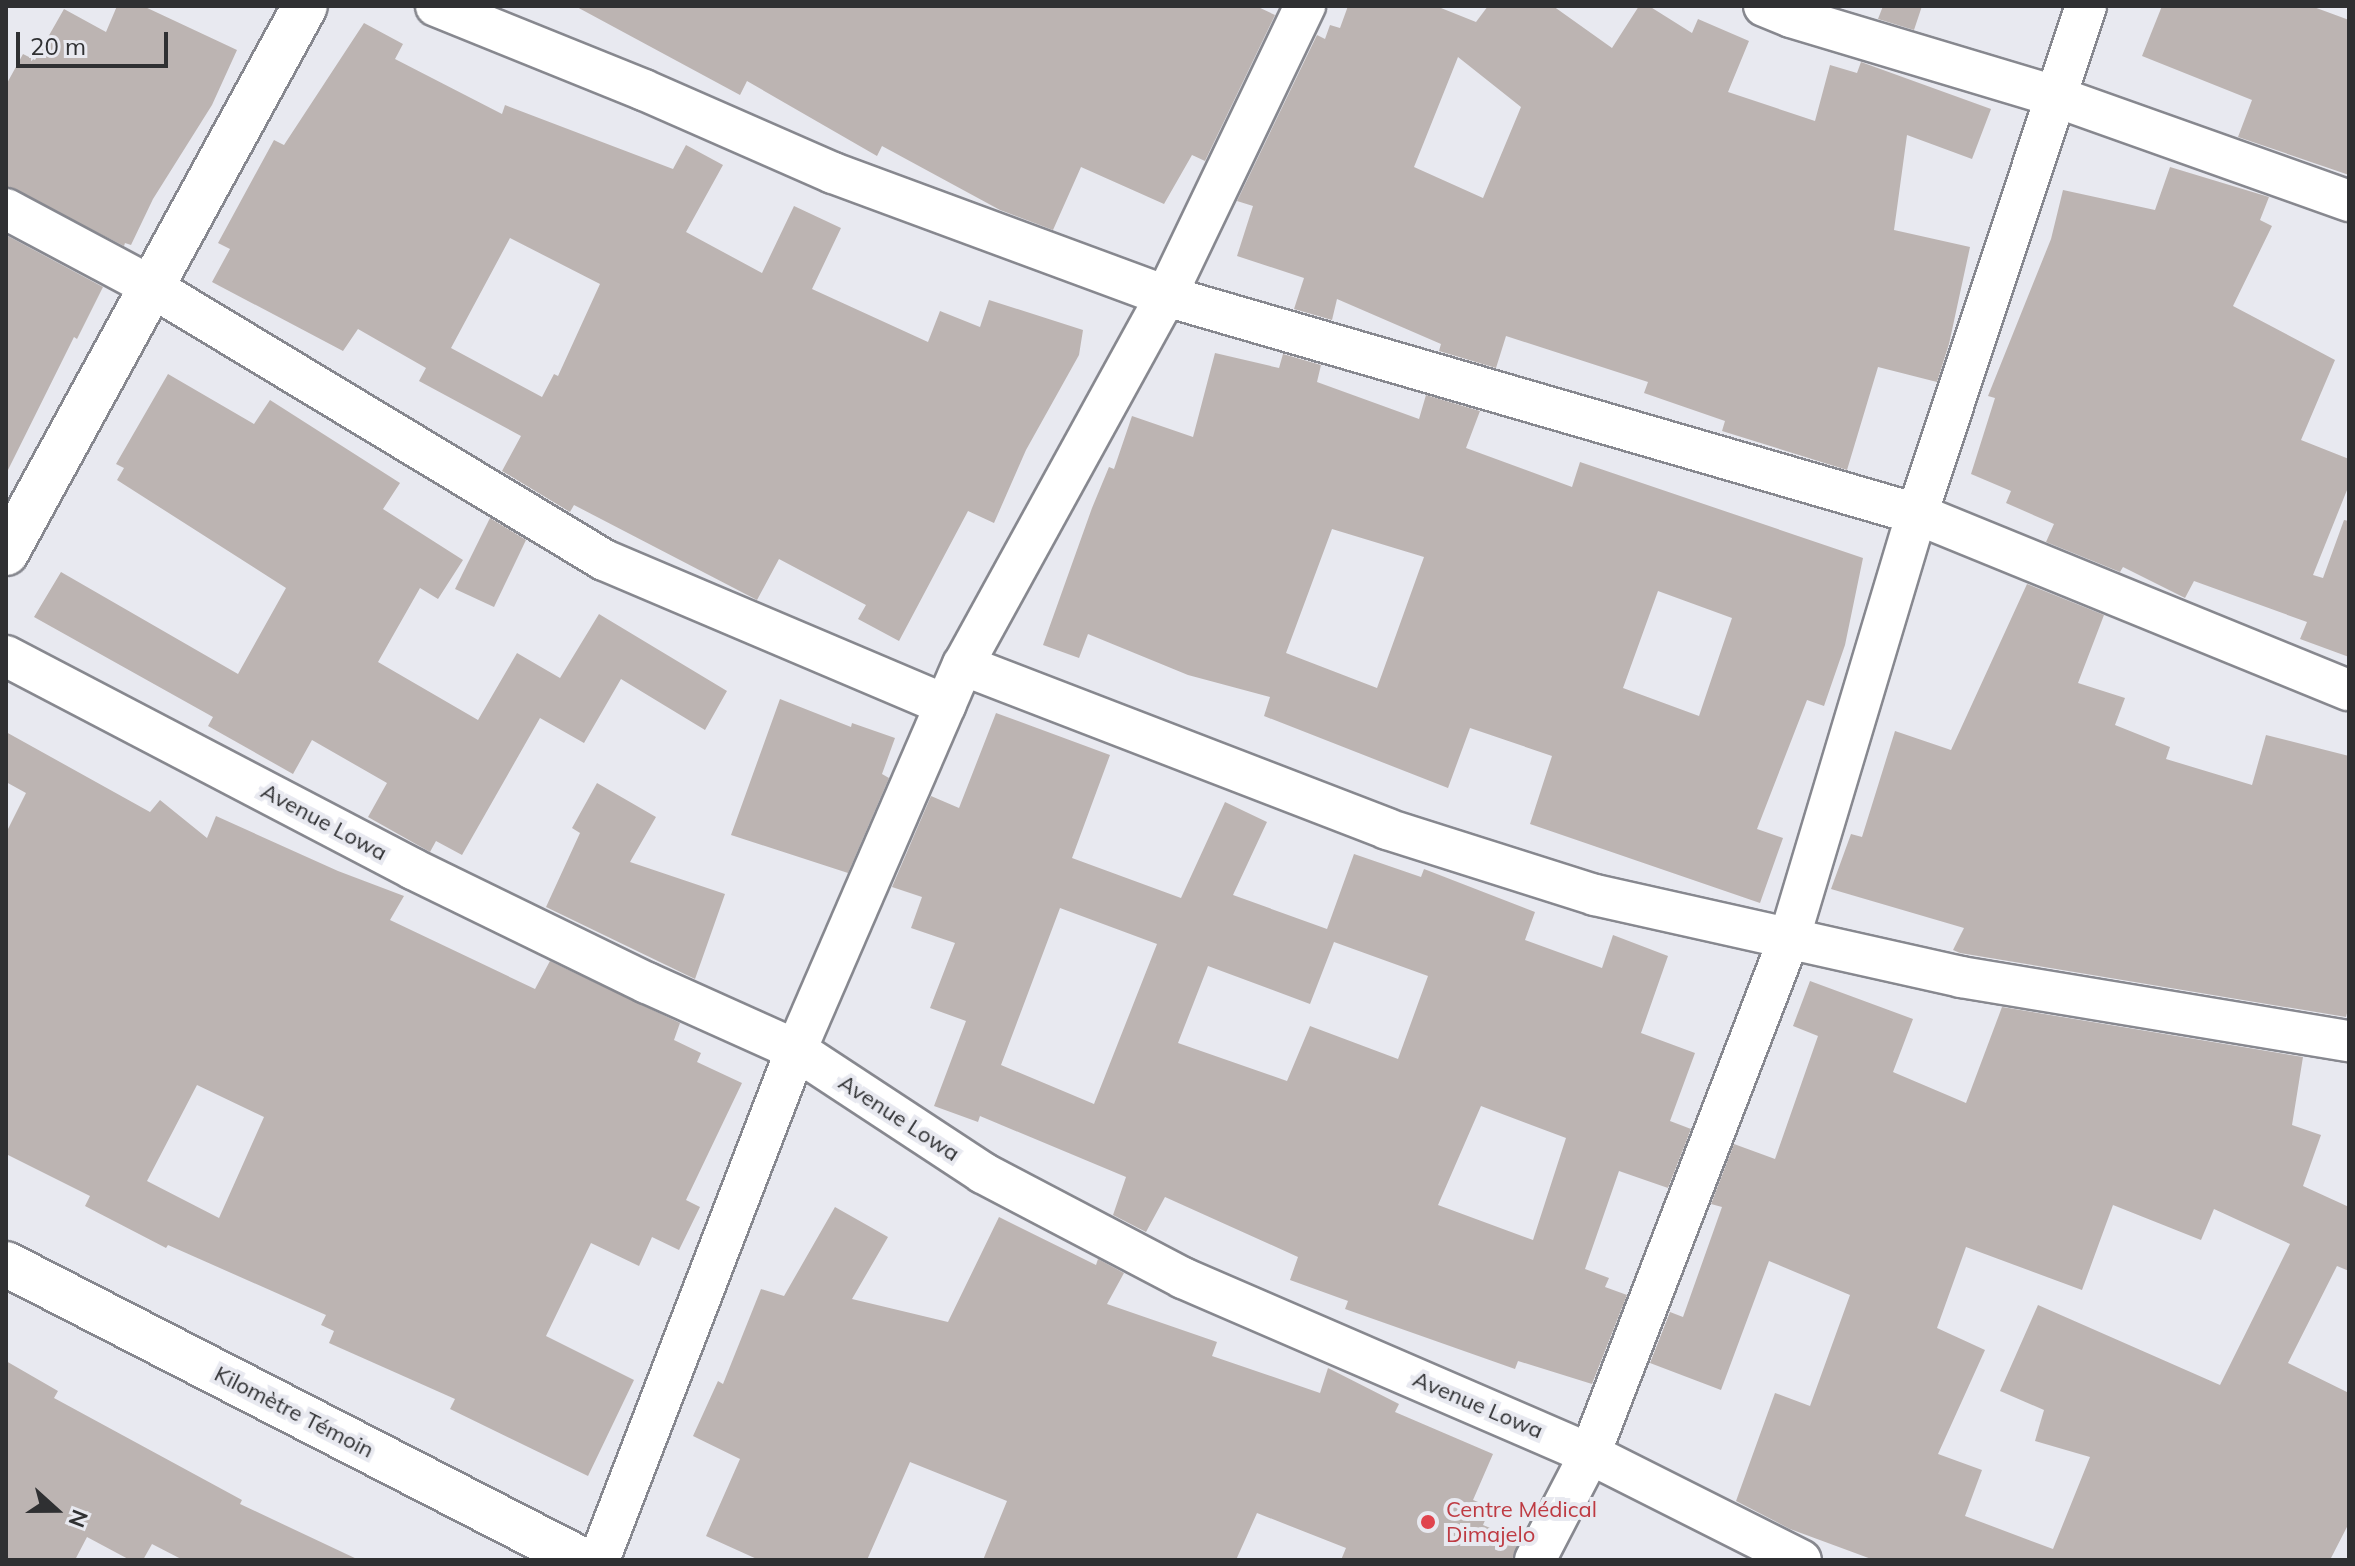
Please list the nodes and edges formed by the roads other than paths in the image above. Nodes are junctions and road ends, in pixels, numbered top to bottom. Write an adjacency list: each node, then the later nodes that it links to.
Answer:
1 (305, 6): 9 (main road)
2 (436, 6): 10 (street)
3 (1305, 6): 10 (street)
4 (1764, 6): 6 (street)
5 (2086, 6): 6 (street)
6 (2054, 96): 7 (street); 11 (street)
7 (2349, 201)
8 (6, 209): 9 (street)
9 (150, 286): 12 (main road); 16 (street)
10 (1166, 296): 11 (street); 14 (street)
11 (1917, 514): 15 (street); 17 (street)
12 (6, 553)
13 (6, 656): 19 (street, Avenue Lowa)
14 (963, 665): 16 (street); 17 (street)
15 (2349, 690)
16 (945, 705): 19 (street)
17 (1790, 936): 18 (street); 21 (street)
18 (2349, 1041)
19 (796, 1050): 21 (street, Avenue Lowa); 23 (street)
20 (6, 1264): 22 (main road, Kilomètre Témoin)
21 (1590, 1454): 24 (street); 25 (street, Avenue Lowa)
22 (582, 1560)
23 (599, 1560)
24 (1535, 1560)
25 (1801, 1560)

